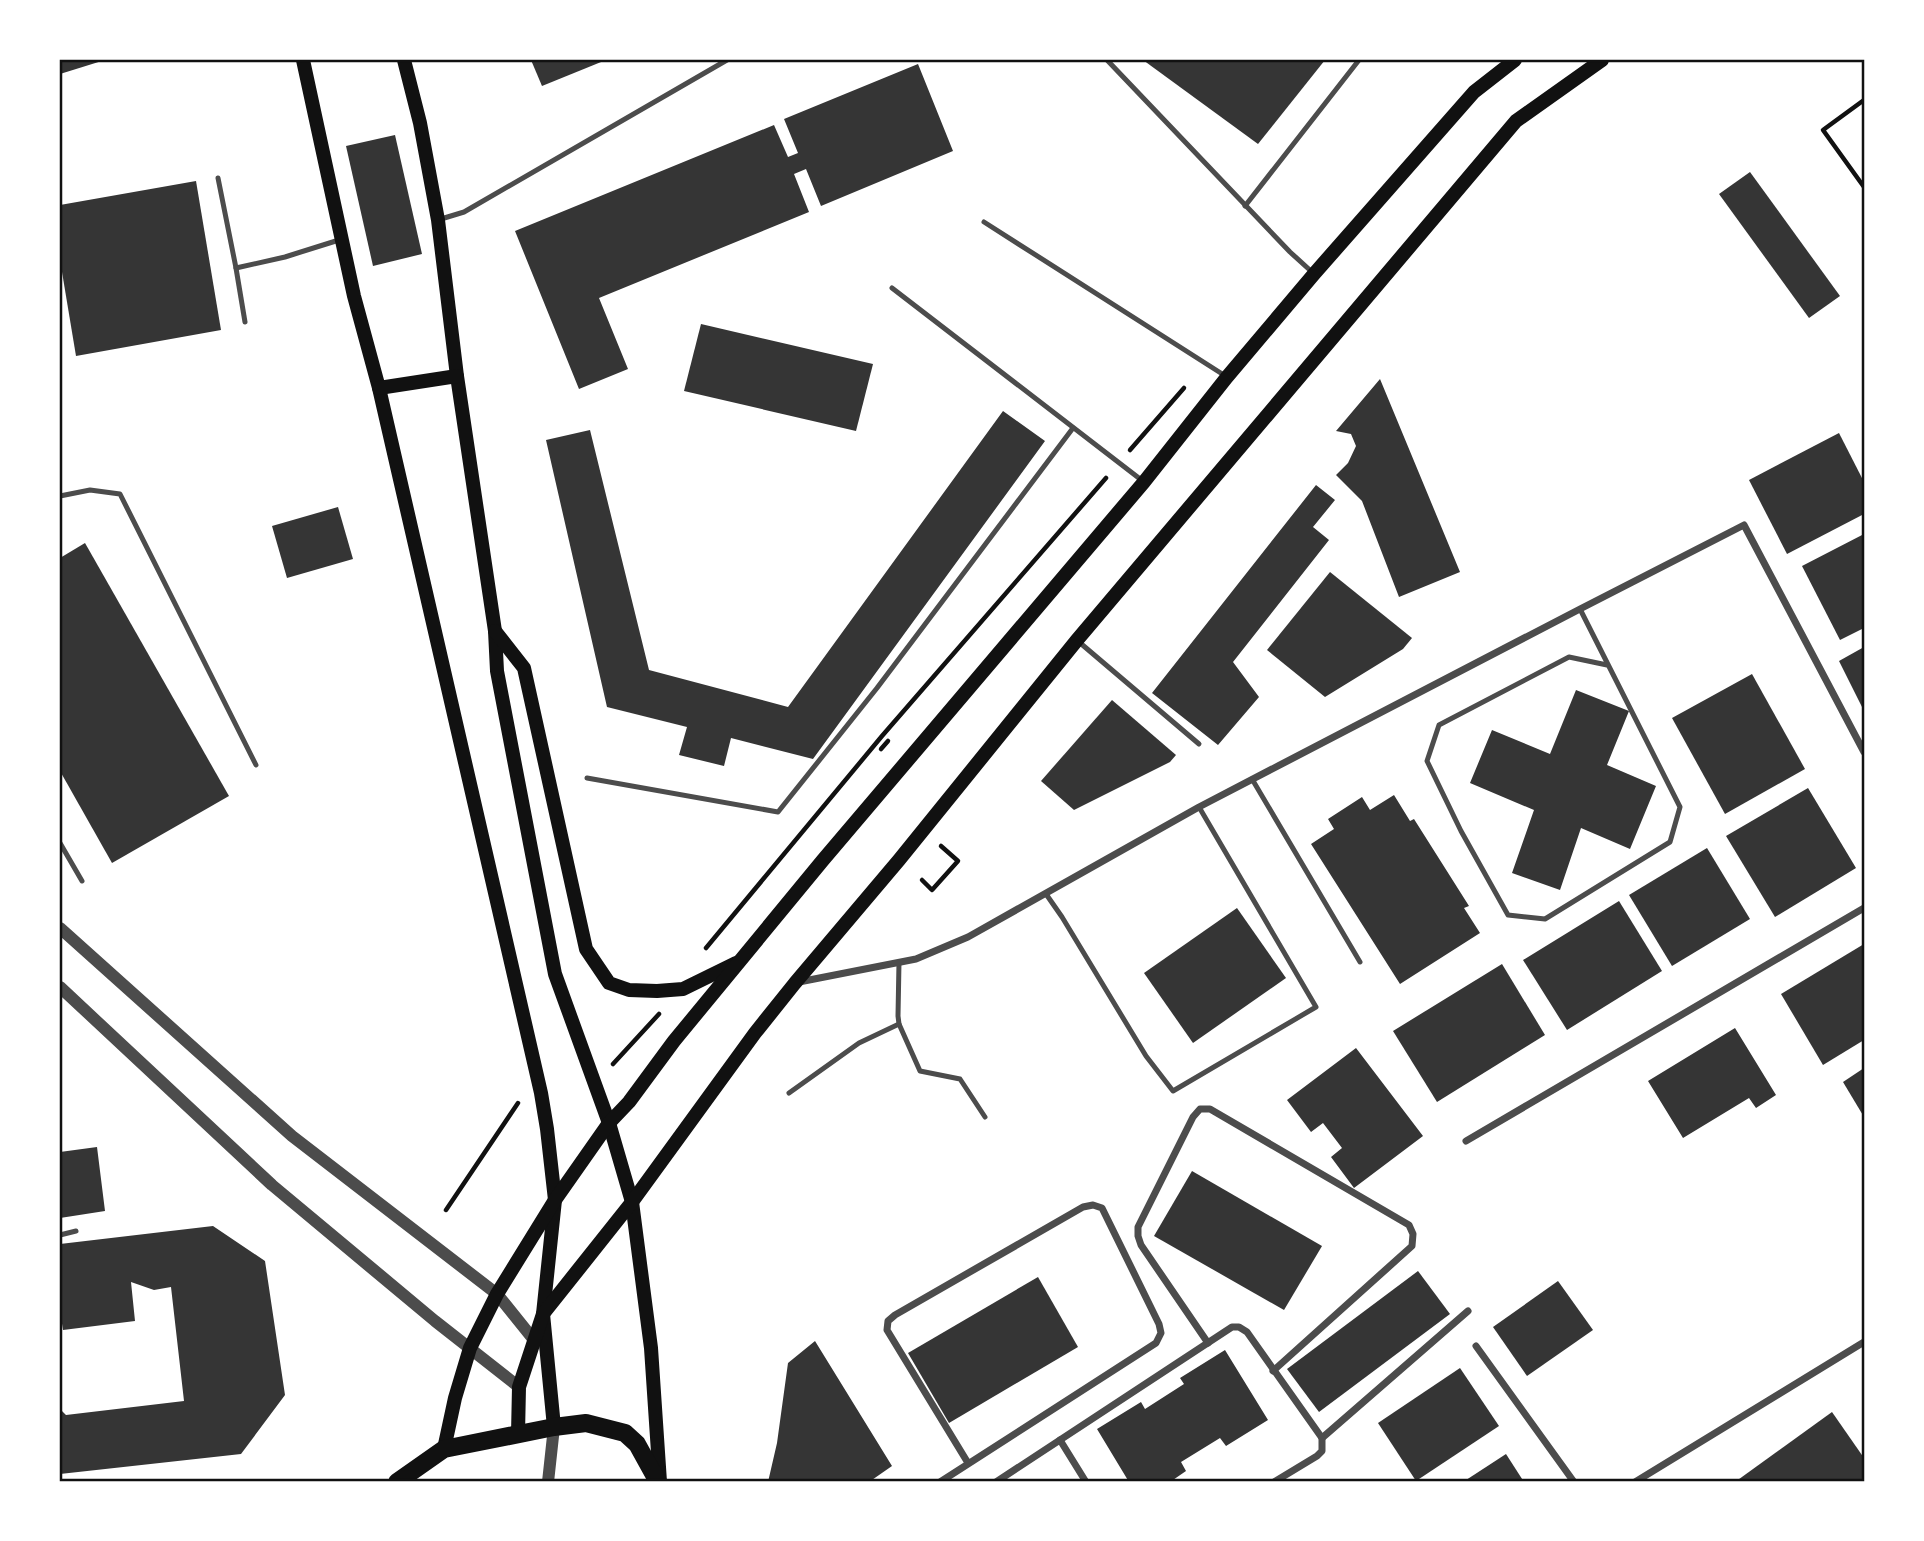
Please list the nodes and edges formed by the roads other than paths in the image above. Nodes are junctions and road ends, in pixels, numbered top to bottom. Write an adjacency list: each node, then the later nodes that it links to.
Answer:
1 (303, 60): 12 (main road)
2 (404, 60): 10 (main road)
3 (727, 60): 10 (lane)
4 (1107, 60): 9 (lane)
5 (1359, 60): 9 (lane)
6 (1515, 60): 14 (main road)
7 (1602, 60): 25 (main road)
8 (218, 178): 13 (lane)
9 (1245, 206): 14 (lane)
10 (438, 220): 17 (main road)
11 (984, 222): 18 (lane)
12 (342, 239): 13 (lane); 19 (main road)
13 (236, 268): 16 (lane)
14 (1314, 274): 18 (main road)
15 (892, 288): 20 (lane)
16 (245, 322)
17 (457, 376): 19 (main road); 24 (main road)
18 (1227, 377): 21 (main road)
19 (379, 388): 48 (main road)
20 (1073, 428): 21 (lane); 30 (lane)
21 (1144, 482): 38 (main road)
22 (60, 496): 29 (lane)
23 (1580, 609): 26 (lane); 28 (street); 31 (street)
24 (495, 631): 38 (main road); 46 (main road)
25 (1077, 640): 27 (lane); 41 (main road)
26 (1607, 665): 26 (lane)
27 (1199, 744)
28 (1864, 752)
29 (256, 765)
30 (587, 778)
31 (1252, 779): 32 (street); 40 (lane)
32 (1199, 807): 35 (street); 35 (lane)
33 (60, 843): 34 (lane)
34 (82, 881)
35 (1046, 894): 39 (street)
36 (1864, 908): 47 (street)
37 (60, 928): 52 (street)
38 (740, 961): 46 (main road)
39 (899, 962): 41 (street); 43 (lane)
40 (1360, 962)
41 (795, 983): 49 (main road)
42 (60, 987): 59 (street)
43 (899, 1024): 44 (lane); 45 (lane)
44 (789, 1093)
45 (985, 1117)
46 (609, 1123): 48 (main road); 49 (main road)
47 (1466, 1141)
48 (555, 1200): 52 (main road); 54 (main road)
49 (632, 1202): 54 (main road); 70 (main road)
50 (76, 1231): 51 (lane)
51 (60, 1234)
52 (497, 1294): 55 (street); 59 (main road)
53 (1468, 1311): 64 (street)
54 (543, 1314): 55 (main road); 62 (main road)
55 (534, 1340): 61 (main road)
56 (1864, 1342): 76 (street)
57 (1208, 1343): 60 (street); 60 (street); 65 (street)
58 (1476, 1346): 75 (street)
59 (470, 1348): 61 (street); 66 (main road)
60 (1273, 1371): 64 (street)
61 (519, 1387): 63 (main road)
62 (554, 1427): 63 (main road); 69 (street); 70 (main road)
63 (518, 1434): 66 (main road)
64 (1322, 1438): 74 (street)
65 (1060, 1440): 72 (street); 73 (street)
66 (444, 1449): 68 (main road)
67 (968, 1463): 67 (street); 71 (street)
68 (397, 1482)
69 (548, 1482)
70 (659, 1482)
71 (940, 1482)
72 (996, 1482)
73 (1086, 1482)
74 (1274, 1482)
75 (1574, 1482)
76 (1635, 1482)

